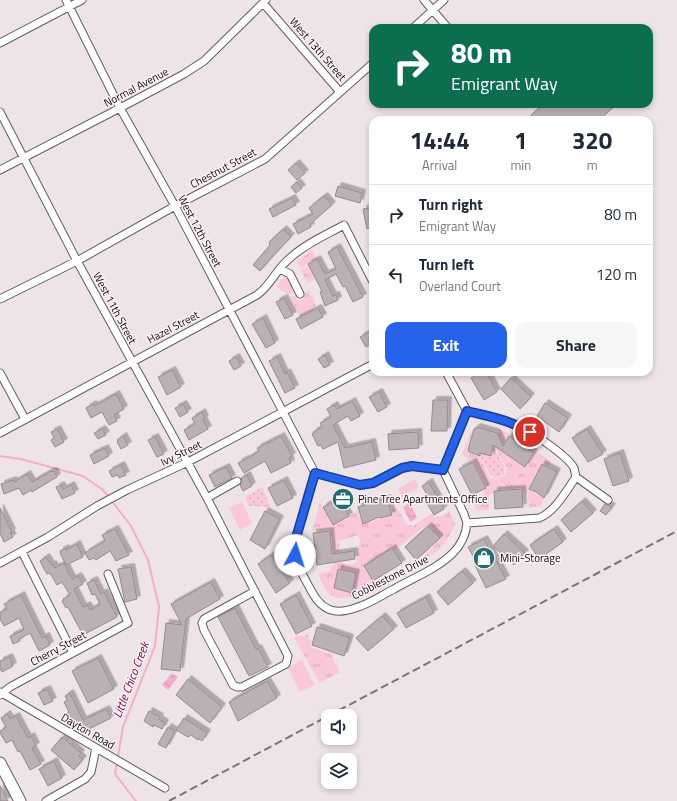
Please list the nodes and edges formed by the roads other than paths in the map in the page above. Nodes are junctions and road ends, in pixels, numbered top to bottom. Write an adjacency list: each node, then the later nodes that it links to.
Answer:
1 (66, 0): 6 (street, West 12th Street)
2 (82, 0): 6 (street)
3 (424, 0): 7 (street)
4 (444, 0): 7 (street)
5 (264, 1): 12 (street, West 13th Street); 13 (street, Normal Avenue)
6 (70, 7): 10 (street); 13 (street, West 12th Street)
7 (433, 10): 8 (street); 9 (street)
8 (417, 24)
9 (445, 24)
10 (0, 43)
11 (369, 67): 12 (street, Chestnut Street)
12 (340, 92): 17 (street, Chestnut Street)
13 (120, 108): 15 (street, Normal Avenue); 17 (street, West 12th Street)
14 (0, 112): 15 (street, West 11th Street)
15 (25, 157): 16 (street, Normal Avenue); 18 (street, West 11th Street)
16 (0, 170)
17 (174, 206): 18 (street, Chestnut Street); 23 (street, West 12th Street)
18 (77, 261): 22 (street, Chestnut Street); 24 (street, West 11th Street)
19 (280, 269): 20 (street, Hazel Street); 21 (street); 23 (street, Hazel Street)
20 (369, 274)
21 (300, 294)
22 (0, 299)
23 (229, 310): 24 (street, Hazel Street); 29 (street, West 12th Street)
24 (131, 362): 30 (street, Hazel Street); 32 (street, West 11th Street)
25 (369, 366): 29 (street, Ivy Street)
26 (0, 373): 30 (street)
27 (448, 376): 28 (street)
28 (467, 411): 33 (street); 35 (street)
29 (282, 412): 32 (street, Ivy Street); 34 (street, West 12th Street)
30 (25, 419): 31 (street, Hazel Street)
31 (0, 433)
32 (188, 462): 37 (street, West 11th Street); 40 (street, Ivy Street)
33 (443, 470): 34 (street); 39 (street)
34 (315, 473): 39 (street, Cobblestone Drive)
35 (576, 477): 38 (street); 39 (street)
36 (237, 481): 37 (street)
37 (207, 498): 43 (street, West 11th Street)
38 (608, 500)
39 (467, 523)
40 (22, 552): 41 (street, Ivy Street); 44 (street)
41 (0, 563)
42 (108, 574): 44 (street, Cherry Street)
43 (255, 591): 43 (street, West 11th Street)
44 (73, 653): 45 (street, Cherry Street)
45 (1, 693): 46 (street, Dayton Road)
46 (96, 748): 48 (street, Dayton Road); 50 (street)
47 (0, 763): 49 (main road)
48 (165, 788)
49 (20, 801)
50 (46, 801)

